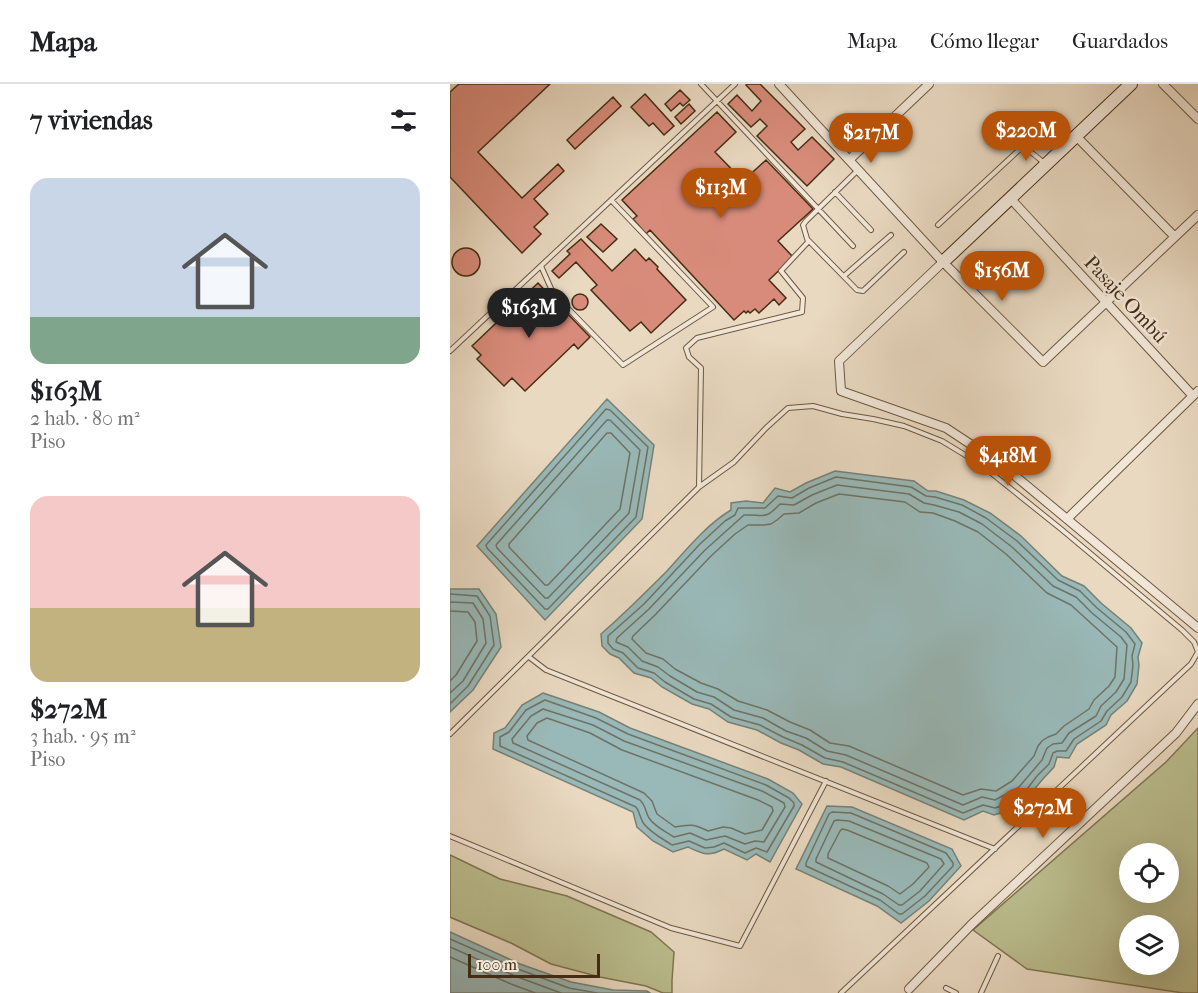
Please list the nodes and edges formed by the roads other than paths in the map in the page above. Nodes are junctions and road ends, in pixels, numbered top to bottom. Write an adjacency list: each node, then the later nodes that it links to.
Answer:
1 (701, 84): 7 (lane)
2 (735, 84): 7 (lane)
3 (779, 84): 10 (street)
4 (929, 84): 10 (street)
5 (1131, 84): 9 (street)
6 (1163, 84): 8 (street)
7 (717, 101): 15 (lane); 16 (lane)
8 (1198, 119)
9 (1076, 136): 11 (street); 21 (street)
10 (849, 160): 12 (street)
11 (1046, 165): 14 (street); 18 (lane)
12 (858, 170): 13 (lane); 25 (street)
13 (835, 192): 16 (lane); 19 (lane)
14 (1010, 198): 25 (street); 28 (street, Pasaje Ombú)
15 (611, 200): 26 (lane); 26 (lane)
16 (818, 209): 22 (lane); 23 (lane)
17 (1198, 215): 21 (street)
18 (938, 225)
19 (871, 230)
20 (891, 235): 27 (lane)
21 (1175, 237): 28 (street)
22 (808, 239): 27 (lane); 31 (lane)
23 (853, 246)
24 (904, 252): 27 (lane)
25 (943, 262): 28 (street); 32 (street)
26 (540, 266): 29 (lane)
27 (844, 276)
28 (1106, 302): 30 (street, Pasaje Ombú)
29 (450, 351)
30 (1196, 394): 32 (street)
31 (699, 487): 34 (lane); 35 (lane)
32 (1066, 519): 33 (street)
33 (1198, 628)
34 (1198, 652): 40 (lane)
35 (529, 657): 37 (lane); 38 (lane)
36 (1198, 704): 43 (street)
37 (450, 734)
38 (826, 781): 39 (lane); 40 (lane)
39 (450, 836)
40 (995, 849): 44 (lane)
41 (998, 956): 46 (lane)
42 (946, 988): 45 (lane)
43 (909, 989)
44 (841, 993)
45 (956, 993)
46 (981, 993)

